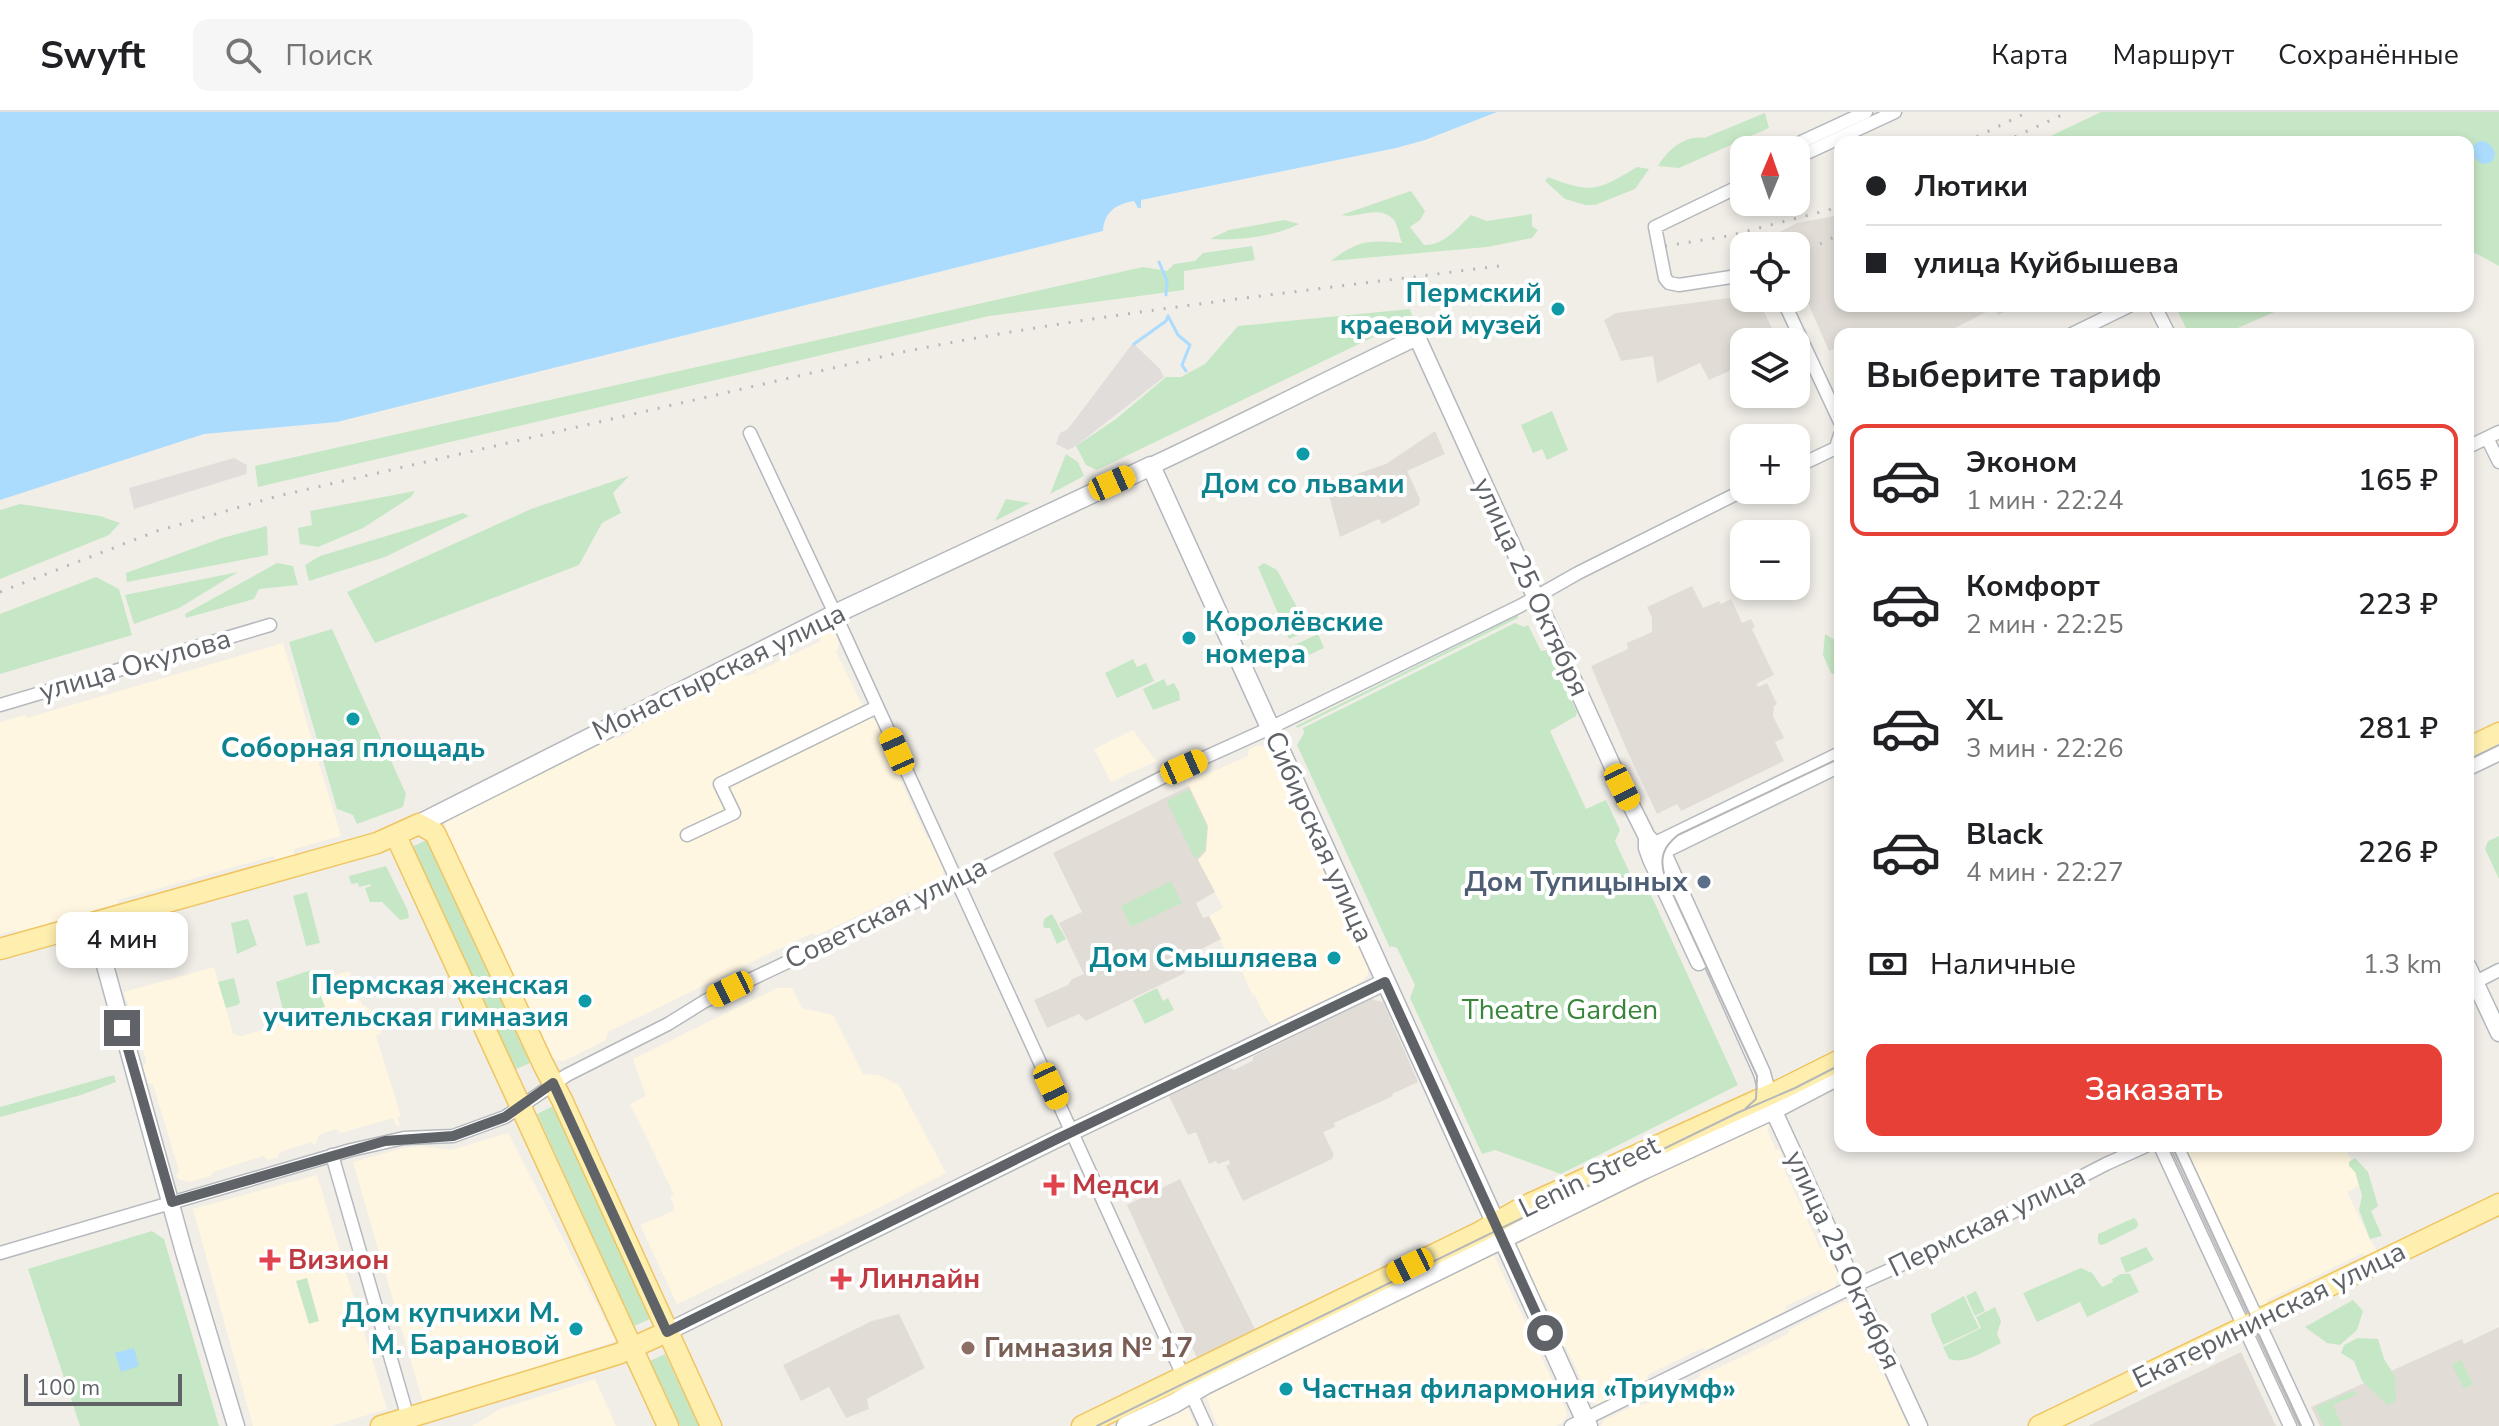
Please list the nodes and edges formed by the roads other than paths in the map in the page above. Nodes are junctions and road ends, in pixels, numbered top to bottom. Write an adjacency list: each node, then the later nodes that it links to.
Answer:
1 (1866, 112): 4 (street)
2 (1895, 112): 3 (street)
3 (1843, 136)
4 (1810, 138)
5 (1834, 140): 6 (street)
6 (1810, 151)
7 (1730, 191): 8 (street)
8 (1730, 277)
9 (1789, 312): 13 (street)
10 (2117, 312): 11 (street)
11 (2084, 328)
12 (1417, 337): 20 (street, Монастырская улица); 22 (street, улица 25 Октября)
13 (1834, 409)
14 (750, 433): 23 (street)
15 (2493, 435): 16 (street); 19 (street)
16 (2474, 444)
17 (1834, 447): 18 (street)
18 (1810, 460)
19 (2499, 462)
20 (1151, 466): 23 (main road, Монастырская улица); 27 (main road, Сибирская улица)
21 (1730, 497): 22 (street, Советская улица)
22 (1536, 598): 27 (street, Советская улица); 37 (street, улица 25 Октября)
23 (835, 614): 26 (street); 34 (main road, Монастырская улица)
24 (270, 625): 25 (street, улица Окулова)
25 (0, 705)
26 (877, 707): 35 (street); 38 (street)
27 (1270, 728): 38 (street, Советская улица); 43 (main road, Сибирская улица)
28 (2499, 733): 29 (main road)
29 (2474, 745)
30 (2499, 751): 32 (main road)
31 (1834, 756): 37 (street)
32 (2474, 763)
33 (1834, 769): 37 (street)
34 (430, 824): 36 (main road, Монастырская улица); 48 (main road)
35 (687, 835)
36 (396, 836): 39 (main road, Монастырская улица); 50 (main road)
37 (1652, 848): 49 (street, улица 25 Октября)
38 (957, 880): 48 (street, Советская улица); 51 (street)
39 (93, 922): 40 (main road, Монастырская улица); 56 (street)
40 (0, 949)
41 (2499, 970): 42 (street)
42 (2474, 977)
43 (1385, 982): 51 (street); 58 (main road, Сибирская улица)
44 (2474, 986): 45 (street)
45 (2499, 1033)
46 (1834, 1064): 49 (main road, Lenin Street)
47 (1834, 1077): 49 (main road, Lenin Street)
48 (553, 1083): 50 (street, Советская улица); 62 (main road)
49 (1770, 1102): 58 (main road, Lenin Street); 60 (street, улица 25 Октября)
50 (522, 1106): 55 (street, Советская улица); 63 (main road)
51 (1072, 1133): 62 (street); 64 (street)
52 (2133, 1152): 60 (street, Пермская улица)
53 (2163, 1152): 61 (street)
54 (2179, 1152): 61 (street)
55 (332, 1155): 56 (street, Советская улица); 65 (street)
56 (172, 1202): 59 (street, Советская улица); 67 (street)
57 (2499, 1204): 61 (main road, Екатерининская улица)
58 (1500, 1232): 64 (main road, Lenin Street); 66 (main road, Сибирская улица)
59 (0, 1253)
60 (1854, 1286): 66 (street, Пермская улица); 74 (street, улица 25 Октября)
61 (2251, 1324): 75 (main road, Екатерининская улица); 76 (street); 77 (street)
62 (667, 1332): 63 (main road); 70 (main road)
63 (632, 1349): 65 (main road); 69 (main road)
64 (1188, 1384): 71 (main road, Lenin Street); 72 (main road, Lenin Street); 73 (street)
65 (408, 1418): 68 (main road)
66 (1581, 1424)
67 (236, 1426)
68 (381, 1426)
69 (668, 1426)
70 (711, 1426)
71 (1082, 1426)
72 (1126, 1426)
73 (1206, 1426)
74 (1919, 1426)
75 (2039, 1426)
76 (2290, 1426)
77 (2307, 1426)

